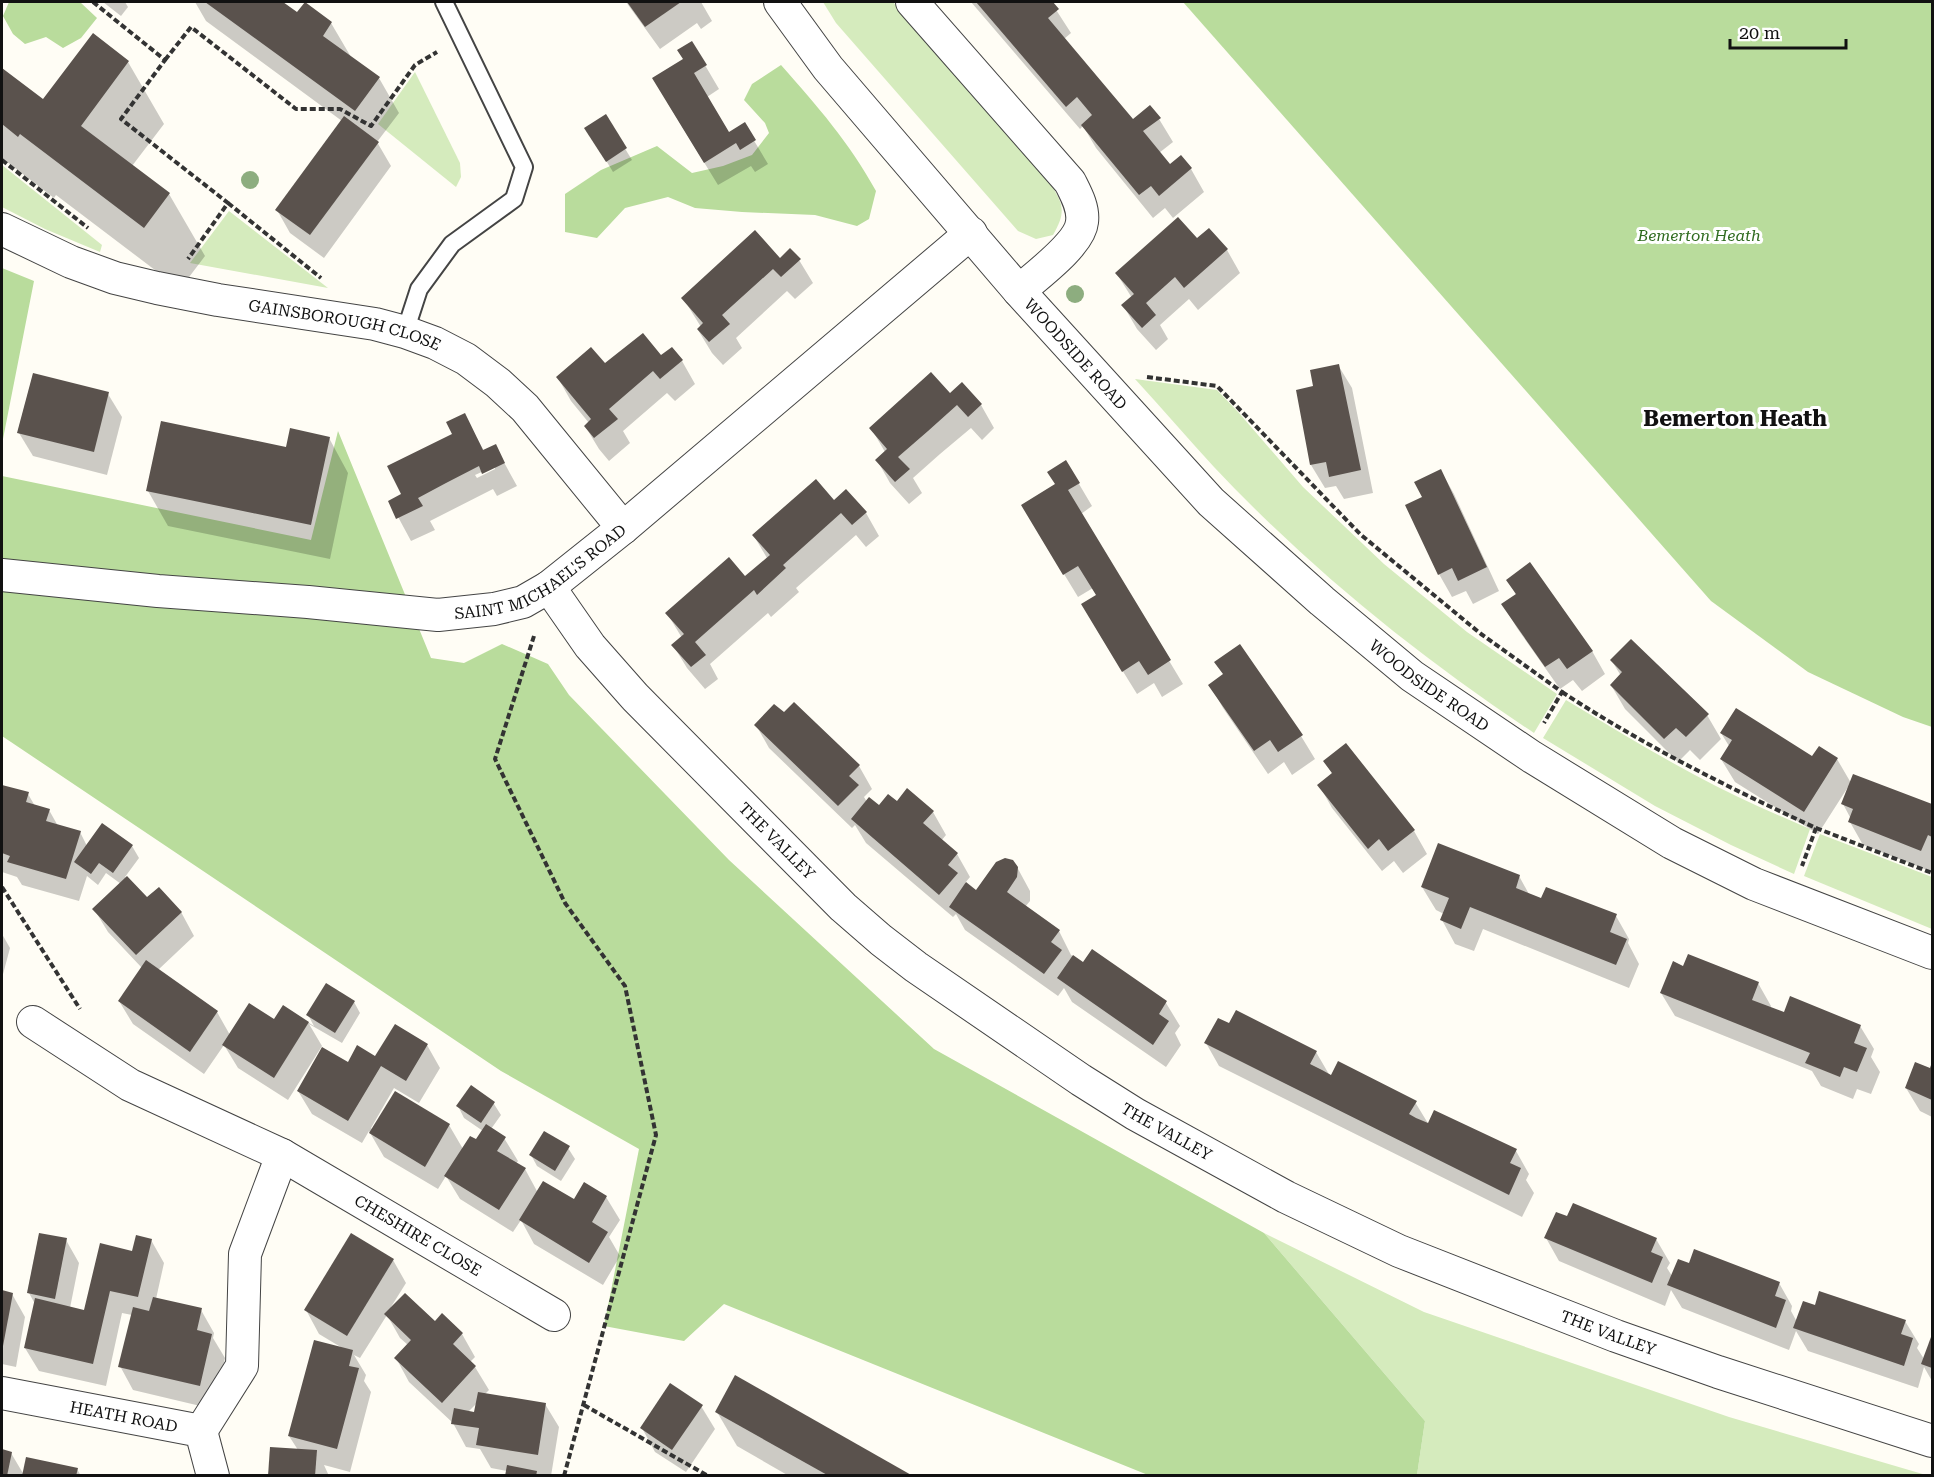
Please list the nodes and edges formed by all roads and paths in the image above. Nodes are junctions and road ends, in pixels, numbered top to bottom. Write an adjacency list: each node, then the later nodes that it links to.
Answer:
1 (93, 2): 6 (path)
2 (444, 2): 5 (lane)
3 (780, 2): 10 (street, WOODSIDE ROAD)
4 (912, 2): 13 (street, WOODSIDE ROAD)
5 (461, 38): 6 (path); 15 (lane)
6 (165, 60): 8 (path)
7 (2, 159): 11 (path)
8 (228, 203): 12 (path); 14 (path)
9 (2, 229): 14 (street, GAINSBOROUGH CLOSE)
10 (971, 233): 13 (street, WOODSIDE ROAD); 17 (street, SAINT MICHAEL'S ROAD)
11 (95, 234)
12 (186, 261)
13 (1019, 291): 16 (street, WOODSIDE ROAD)
14 (331, 318): 15 (street, GAINSBOROUGH CLOSE)
15 (405, 332): 17 (street, GAINSBOROUGH CLOSE)
16 (1111, 392): 20 (path); 21 (street, WOODSIDE ROAD)
17 (623, 528): 19 (street, SAINT MICHAEL'S ROAD)
18 (2, 575): 19 (street, SAINT MICHAEL'S ROAD)
19 (549, 587): 32 (path); 34 (street, THE VALLEY)
20 (1562, 692): 21 (path); 22 (path)
21 (1526, 753): 25 (street, WOODSIDE ROAD)
22 (1816, 828): 23 (path); 25 (path)
23 (1932, 873)
24 (2, 887): 27 (path)
25 (1789, 898): 26 (street, WOODSIDE ROAD)
26 (1932, 953)
27 (85, 1016)
28 (33, 1022): 29 (street, CHESHIRE CLOSE)
29 (282, 1155): 30 (street, CHESHIRE CLOSE); 33 (street)
30 (554, 1316)
31 (2, 1393): 33 (street, HEATH ROAD)
32 (583, 1404): 36 (path); 37 (path)
33 (201, 1431): 35 (street, HEATH ROAD)
34 (1932, 1441)
35 (213, 1476)
36 (564, 1476)
37 (708, 1476)

